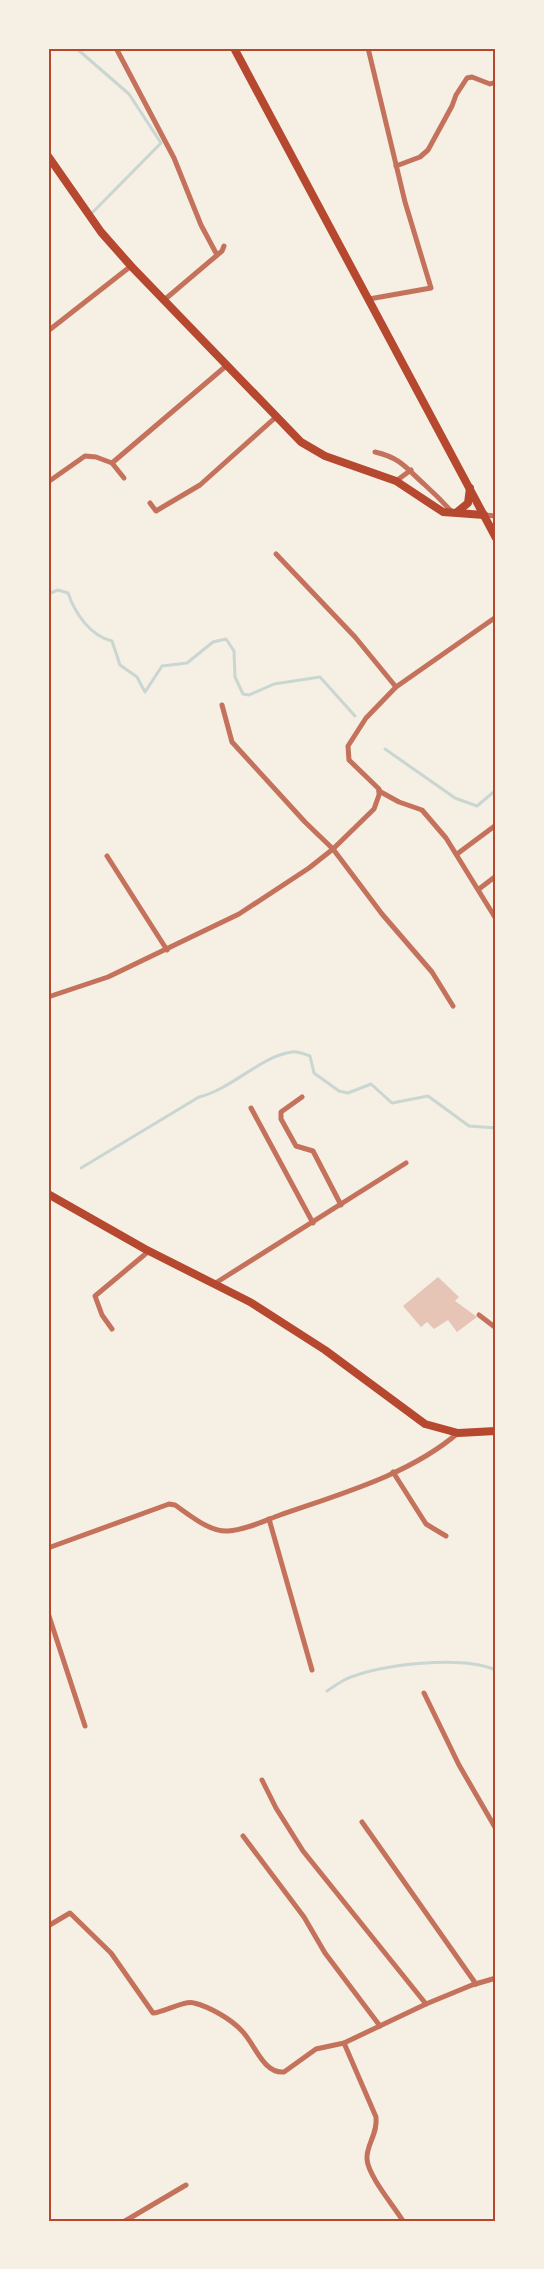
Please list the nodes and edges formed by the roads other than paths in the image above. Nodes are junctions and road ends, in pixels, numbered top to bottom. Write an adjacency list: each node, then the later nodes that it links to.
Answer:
1 (116, 48): 8 (street)
2 (234, 48): 10 (main road)
3 (368, 48): 6 (street)
4 (496, 82): 6 (street)
5 (48, 156): 9 (main road)
6 (396, 166): 10 (street)
7 (224, 246): 8 (street)
8 (217, 255): 11 (street)
9 (131, 266): 11 (main road); 12 (street)
10 (369, 299): 21 (main road)
11 (163, 301): 13 (main road)
12 (48, 331)
13 (226, 366): 14 (main road); 16 (street)
14 (276, 417): 19 (main road); 22 (street)
15 (375, 452): 17 (street)
16 (112, 463): 18 (street); 20 (street)
17 (411, 470): 19 (street); 23 (street)
18 (124, 478)
19 (396, 481): 23 (main road)
20 (48, 482)
21 (470, 489): 23 (main road); 24 (main road)
22 (150, 503)
23 (454, 513): 24 (main road)
24 (484, 515): 25 (street); 26 (main road)
25 (496, 516)
26 (495, 534)
27 (276, 554): 29 (street)
28 (496, 617): 29 (street)
29 (396, 687): 31 (street)
30 (222, 705): 33 (street)
31 (379, 791): 33 (street); 34 (street)
32 (496, 825): 34 (street)
33 (333, 849): 39 (street); 41 (street)
34 (457, 854): 37 (street)
35 (108, 856): 39 (street)
36 (496, 876): 37 (street)
37 (479, 889): 38 (street)
38 (496, 919)
39 (167, 950): 40 (street)
40 (48, 997)
41 (453, 1006)
42 (302, 1097): 46 (street)
43 (251, 1108): 47 (street)
44 (406, 1163): 46 (street)
45 (48, 1194): 48 (main road)
46 (341, 1206): 47 (street)
47 (313, 1223): 49 (street)
48 (149, 1251): 49 (main road); 52 (street)
49 (214, 1284): 54 (main road)
50 (478, 1315): 51 (street)
51 (496, 1328)
52 (112, 1329)
53 (496, 1431): 54 (main road)
54 (458, 1433): 55 (street)
55 (393, 1472): 56 (street); 57 (street)
56 (269, 1519): 58 (street); 60 (street)
57 (446, 1536)
58 (48, 1548)
59 (48, 1613): 62 (street)
60 (312, 1670)
61 (424, 1693): 65 (street)
62 (85, 1726)
63 (262, 1780): 70 (street)
64 (363, 1822): 69 (street)
65 (496, 1829)
66 (243, 1836): 71 (street)
67 (48, 1926): 72 (street)
68 (496, 1978): 69 (street)
69 (476, 1984): 70 (street)
70 (426, 2004): 71 (street)
71 (380, 2026): 72 (street)
72 (345, 2043): 75 (street)
73 (186, 2185): 74 (street)
74 (125, 2221)
75 (403, 2221)

